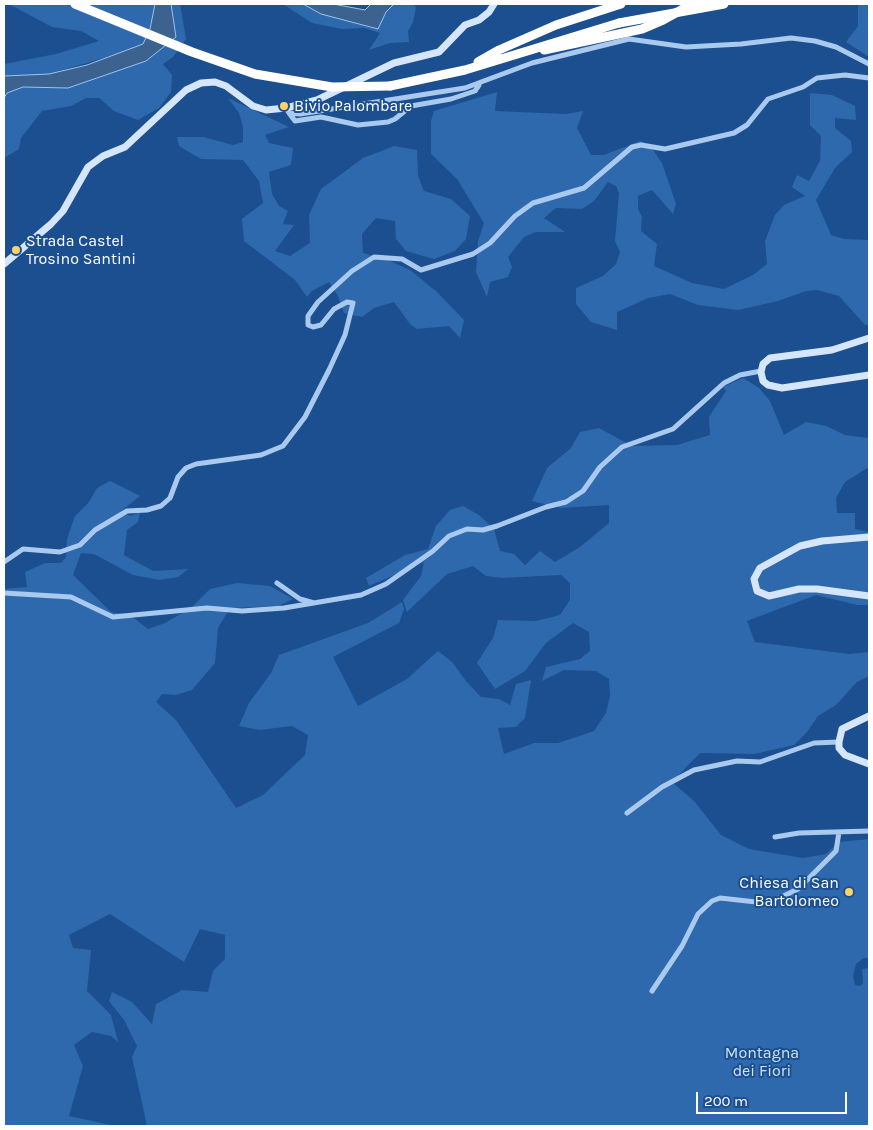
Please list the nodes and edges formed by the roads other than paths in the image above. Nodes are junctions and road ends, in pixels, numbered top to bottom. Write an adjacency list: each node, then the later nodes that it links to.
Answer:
1 (75, 4): 8 (highway, bridge)
2 (494, 4): 11 (street)
3 (621, 4): 8 (highway)
4 (692, 4): 6 (highway, bridge)
5 (724, 4): 6 (highway, bridge)
6 (500, 60): 8 (highway)
7 (869, 64): 10 (street)
8 (465, 70)
9 (869, 78): 17 (street)
10 (479, 84): 11 (street); 11 (street)
11 (288, 111): 12 (street)
12 (4, 264)
13 (869, 338): 14 (street)
14 (761, 370): 15 (street); 21 (street)
15 (869, 375)
16 (869, 538): 20 (street)
17 (4, 562)
18 (277, 584): 21 (street)
19 (4, 593): 21 (street)
20 (869, 596)
21 (315, 604)
22 (869, 716): 23 (street)
23 (838, 742): 24 (street); 25 (street)
24 (869, 764)
25 (627, 813)
26 (869, 831): 27 (street)
27 (839, 832): 28 (street); 29 (street)
28 (775, 837)
29 (652, 991)

